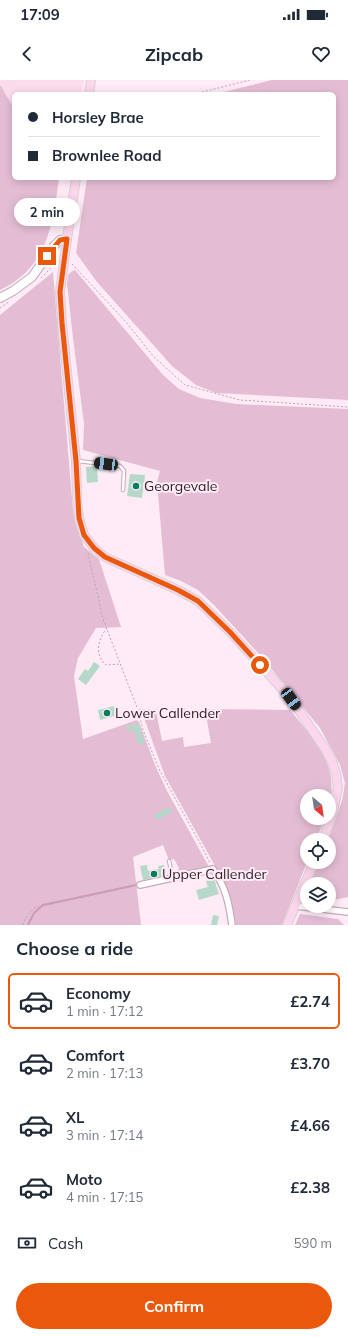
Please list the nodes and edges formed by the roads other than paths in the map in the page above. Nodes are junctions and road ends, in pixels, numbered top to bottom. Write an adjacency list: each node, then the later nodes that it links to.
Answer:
1 (91, 80): 2 (main road)
2 (89, 92)
3 (76, 180): 4 (main road)
4 (67, 239): 5 (main road); 6 (main road)
5 (0, 298)
6 (76, 461): 7 (lane); 8 (main road)
7 (123, 490)
8 (325, 833)
9 (169, 861): 11 (lane)
10 (311, 869): 13 (main road)
11 (171, 878): 12 (street); 15 (street)
12 (140, 885)
13 (296, 906): 14 (street); 16 (main road)
14 (348, 912)
15 (232, 925)
16 (287, 925)

